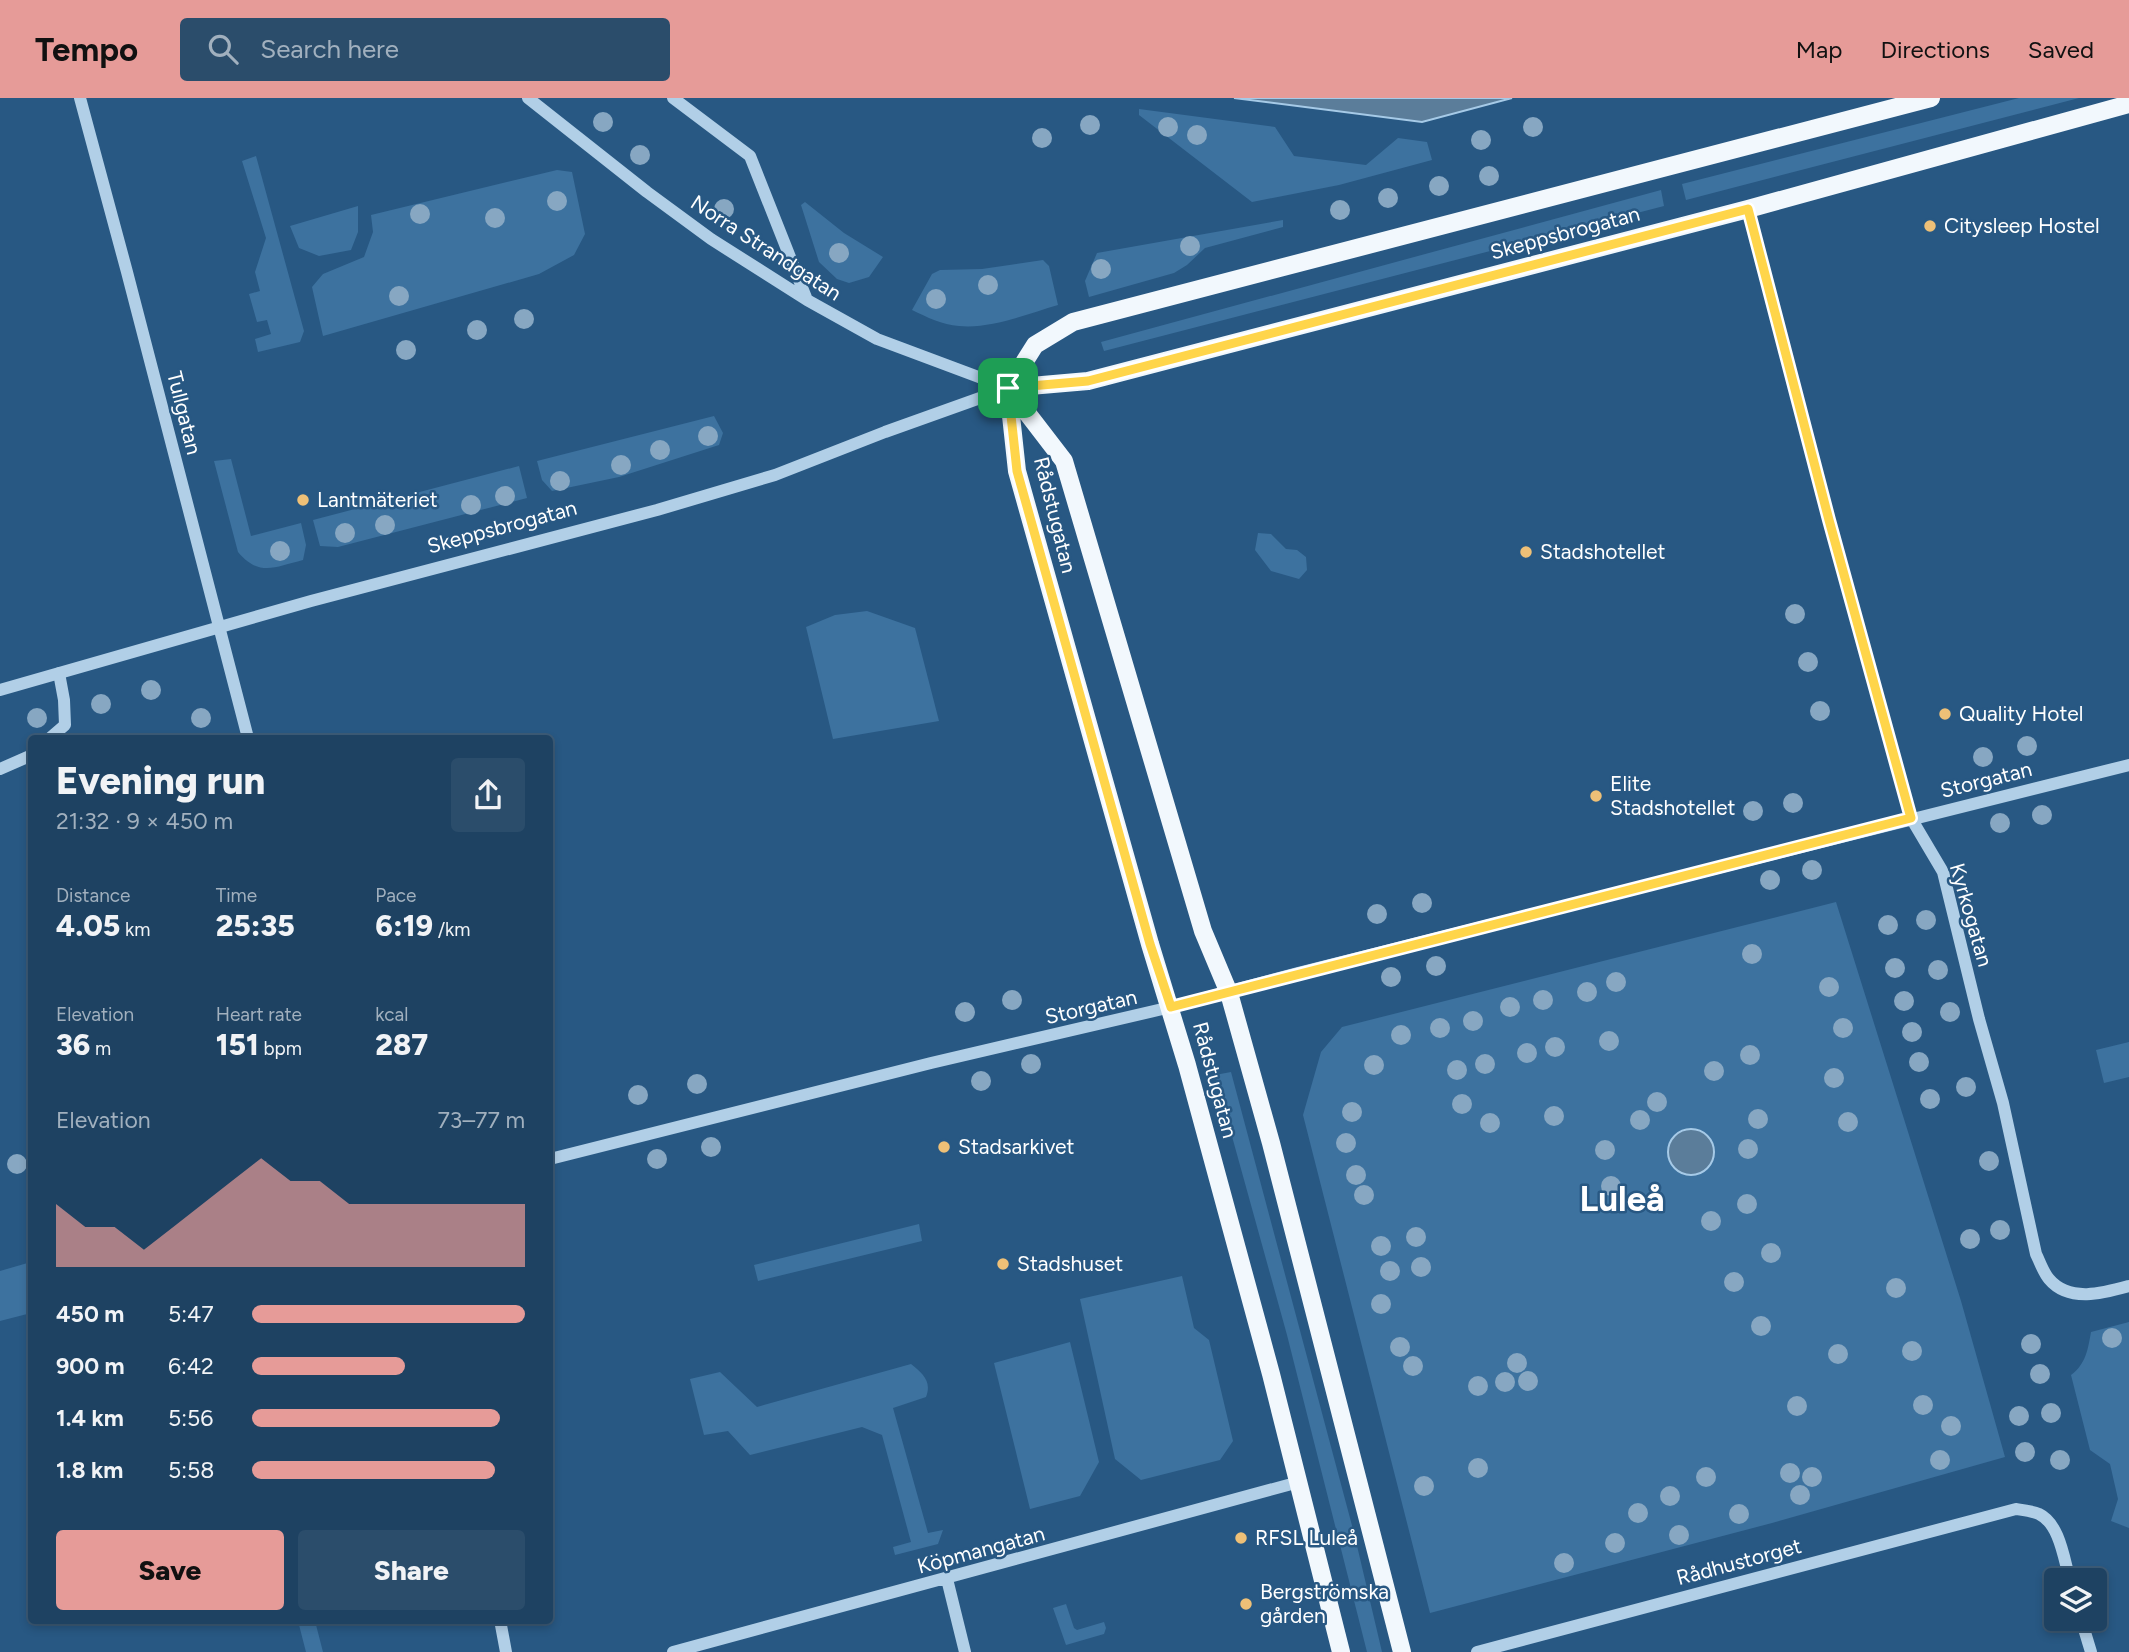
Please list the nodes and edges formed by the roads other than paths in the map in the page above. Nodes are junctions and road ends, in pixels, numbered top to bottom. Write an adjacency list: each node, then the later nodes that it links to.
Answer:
1 (80, 98): 9 (street, Tullgatan)
2 (528, 98): 7 (street, Norra Strandgatan)
3 (673, 98): 7 (street)
4 (1931, 98): 8 (main road, Skeppsbrogatan)
5 (2129, 104): 6 (main road, Skeppsbrogatan)
6 (1748, 209): 8 (main road, Skeppsbrogatan); 17 (street, Kyrkogatan)
7 (807, 300): 8 (street, Norra Strandgatan)
8 (1008, 388): 9 (street, Skeppsbrogatan); 18 (main road, Rådstugatan); 19 (main road, Rådstugatan)
9 (219, 627): 10 (street, Skeppsbrogatan); 13 (street, Tullgatan)
10 (59, 673): 11 (street, Skeppsbrogatan); 12 (street)
11 (0, 690)
12 (53, 735)
13 (247, 735)
14 (28, 757): 16 (street)
15 (2129, 765): 17 (street, Storgatan)
16 (0, 769)
17 (1911, 818): 18 (street, Storgatan); 21 (street, Kyrkogatan)
18 (1229, 993): 19 (street, Storgatan); 31 (main road, Rådstugatan)
19 (1171, 1007): 20 (street, Storgatan); 22 (main road, Rådstugatan)
20 (553, 1159)
21 (2129, 1286)
22 (1298, 1482): 24 (street, Köpmangatan); 30 (main road, Rådstugatan)
23 (2066, 1568): 32 (street, Rådhustorget)
24 (947, 1579): 28 (street, Köpmangatan); 29 (street)
25 (501, 1624): 27 (street)
26 (2085, 1631): 33 (street)
27 (506, 1652)
28 (673, 1652)
29 (965, 1652)
30 (1341, 1652)
31 (1402, 1652)
32 (1477, 1652)
33 (2091, 1652)

